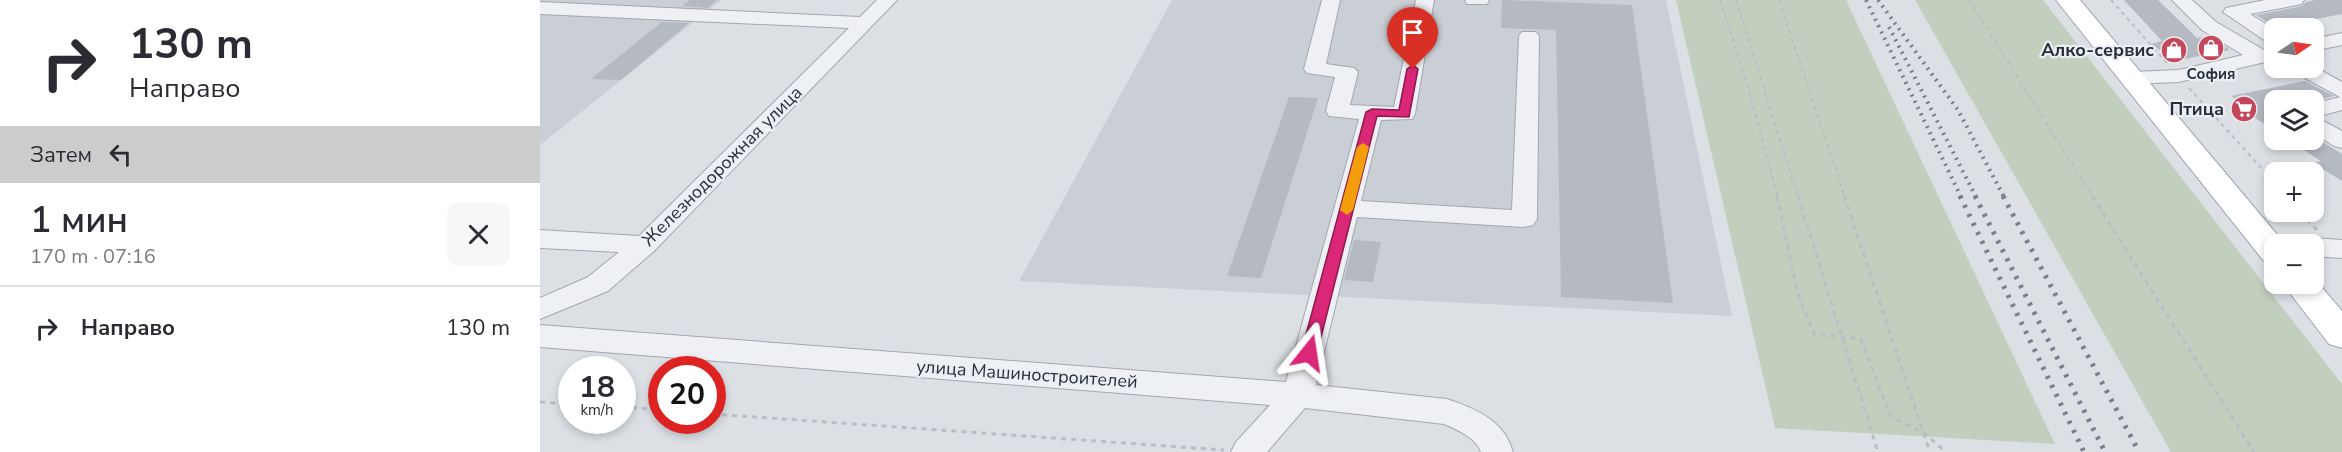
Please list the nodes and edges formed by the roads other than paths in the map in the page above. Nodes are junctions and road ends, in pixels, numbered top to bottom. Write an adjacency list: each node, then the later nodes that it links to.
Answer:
1 (888, 0): 10 (street, Железнодорожная улица)
2 (1331, 0): 22 (street)
3 (1425, 0): 22 (street)
4 (1474, 0): 5 (street)
5 (1480, 0)
6 (2068, 0): 17 (main road)
7 (2181, 0): 15 (street)
8 (2295, 0): 11 (street)
9 (540, 8): 10 (street)
10 (866, 23): 28 (street, Железнодорожная улица)
11 (2264, 32)
12 (1528, 36): 25 (street)
13 (2342, 39): 14 (street)
14 (2324, 43)
15 (2264, 54)
16 (2264, 57): 17 (street)
17 (2132, 78): 26 (main road)
18 (2319, 78): 19 (street)
19 (2342, 91)
20 (2342, 103): 21 (street)
21 (2324, 108)
22 (1372, 112): 25 (street)
23 (2324, 130): 24 (street)
24 (2342, 141)
25 (1347, 208): 35 (street)
26 (2264, 237)
27 (540, 239): 28 (street)
28 (645, 245): 32 (street, Железнодорожная улица)
29 (2324, 248): 30 (street)
30 (2342, 249)
31 (2308, 294): 33 (main road)
32 (540, 309)
33 (2342, 335)
34 (540, 336): 35 (street, улица Машиностроителей)
35 (1298, 395): 36 (street); 37 (street, улица Машиностроителей)
36 (1247, 452)
37 (1497, 452)

